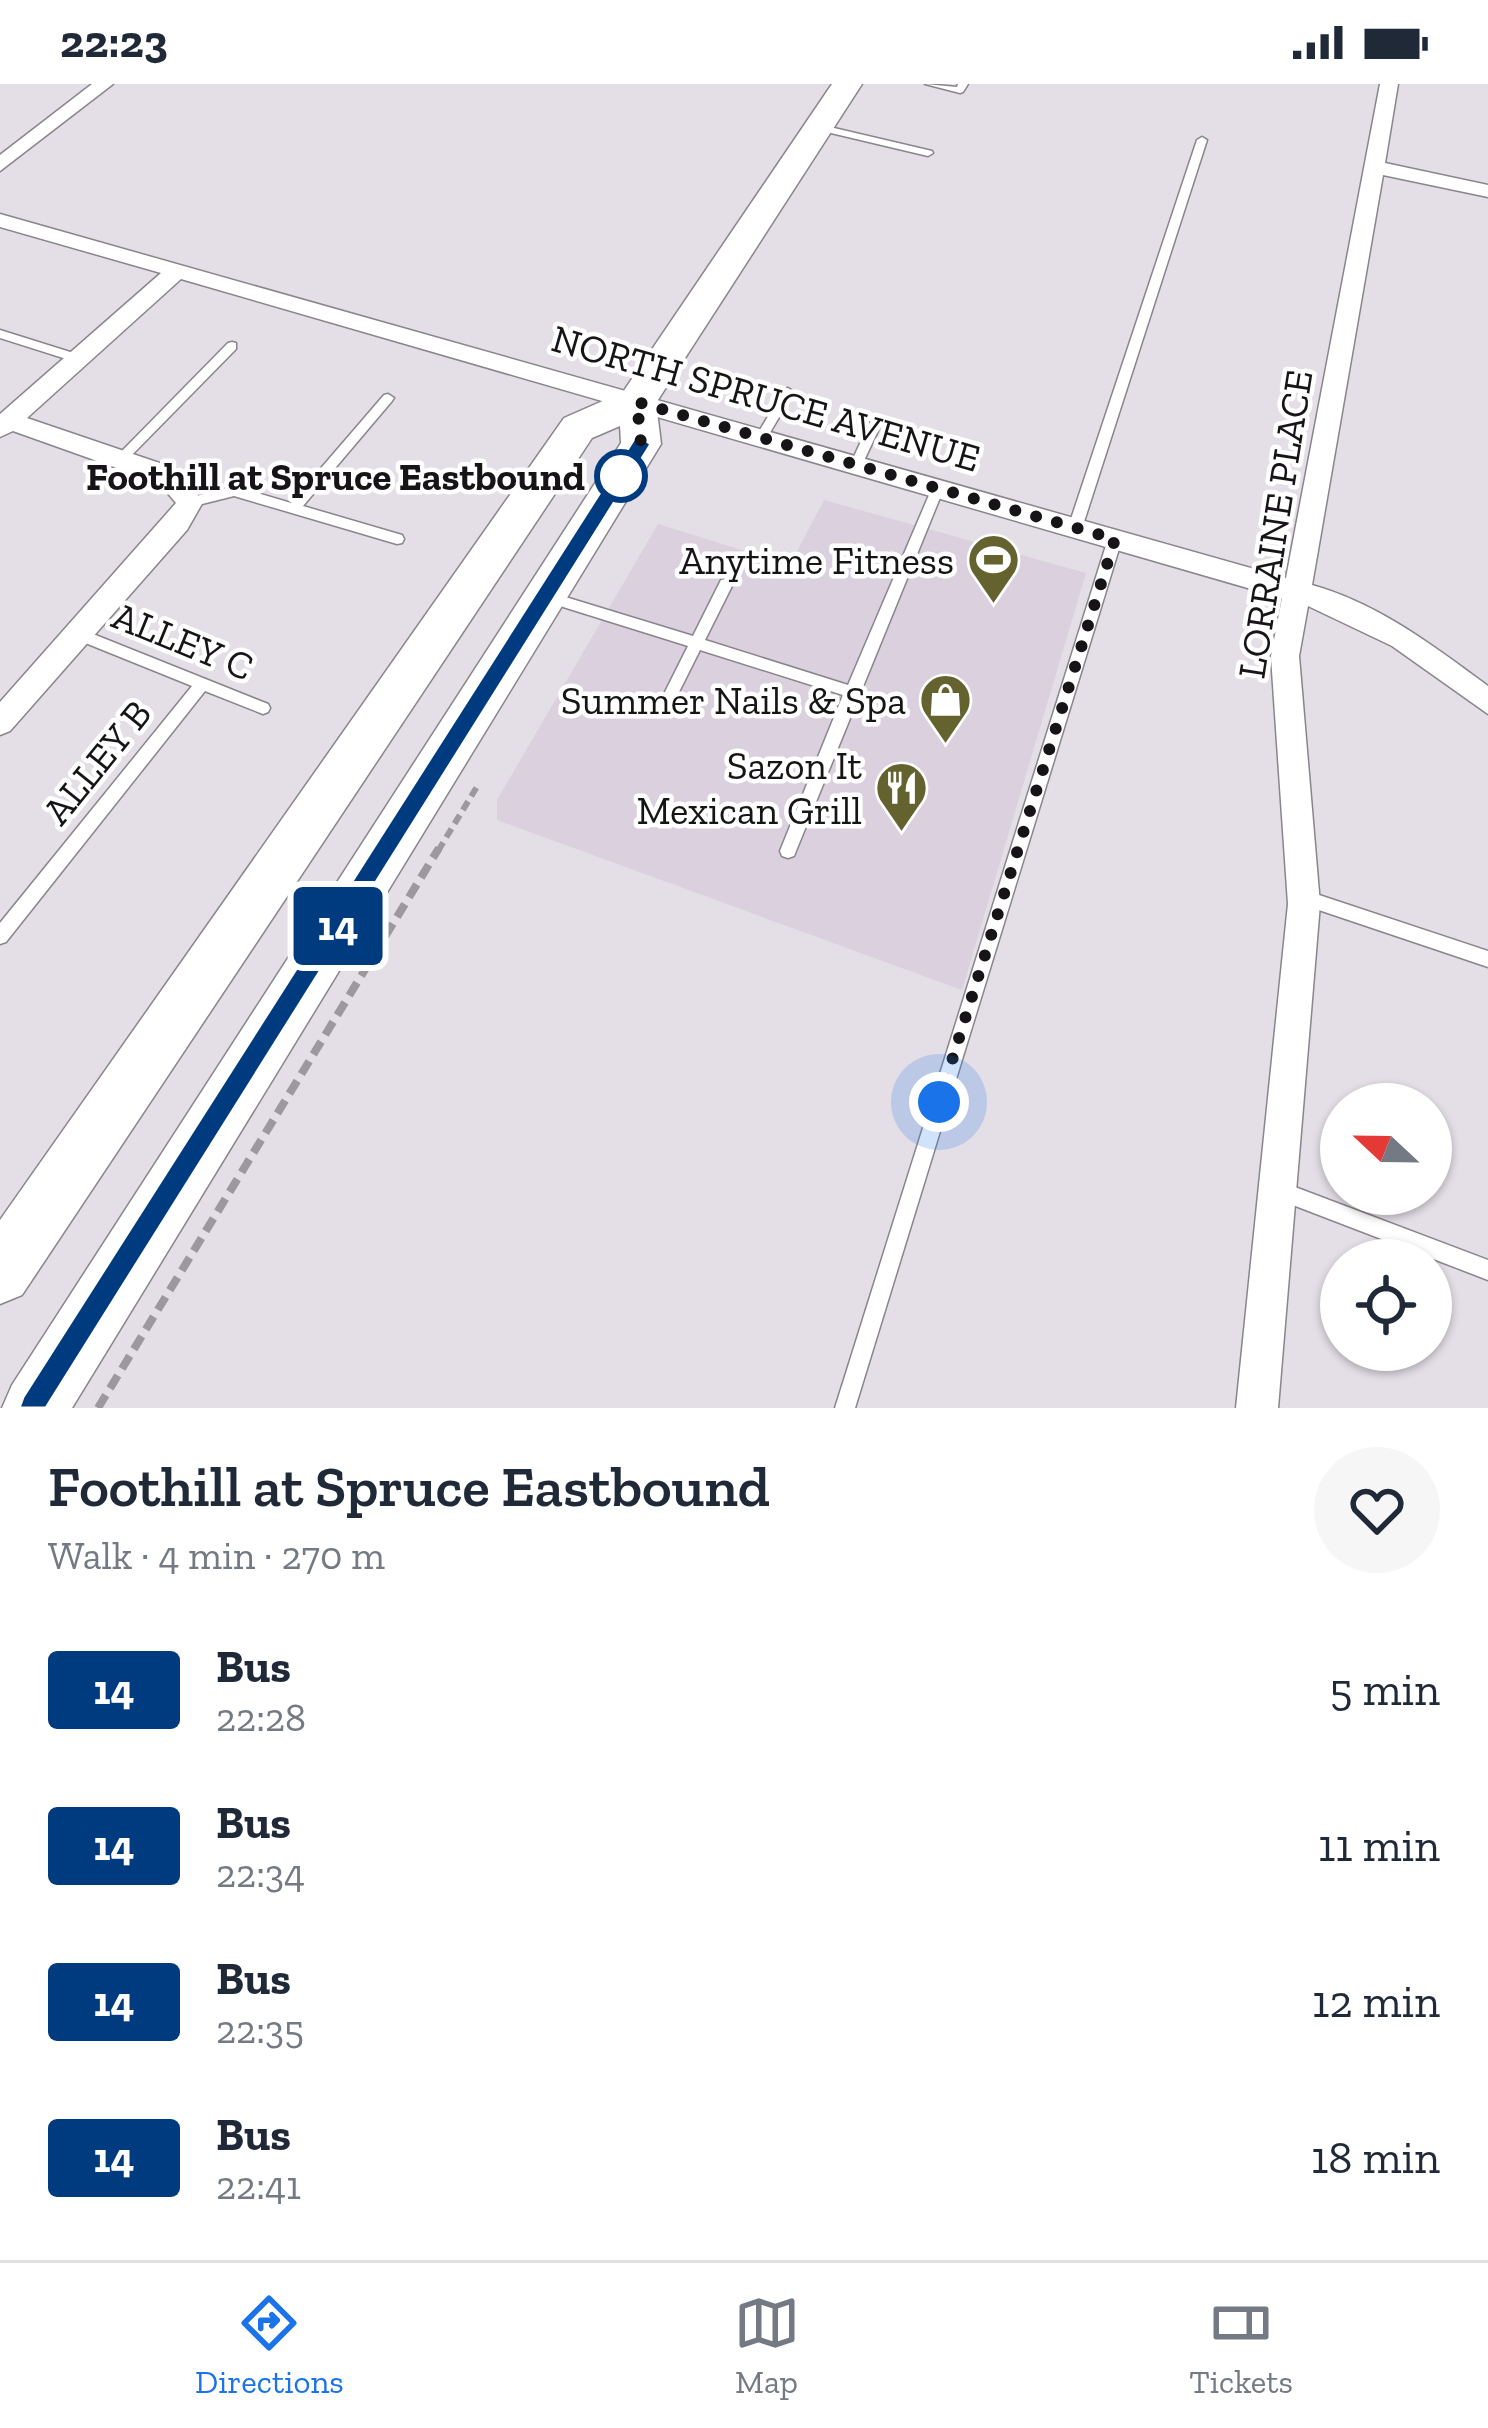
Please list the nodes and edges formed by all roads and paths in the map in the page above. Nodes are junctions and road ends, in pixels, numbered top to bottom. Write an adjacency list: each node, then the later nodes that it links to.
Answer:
1 (104, 84): 9 (street)
2 (848, 84): 6 (main road)
3 (930, 84): 4 (lane)
4 (963, 84)
5 (1389, 84): 10 (street, LORRAINE PLACE)
6 (817, 127): 8 (lane); 19 (main road)
7 (1202, 140): 28 (lane)
8 (928, 153)
9 (0, 165)
10 (1373, 167): 11 (street); 32 (street, LORRAINE PLACE)
11 (1488, 191)
12 (0, 220): 13 (street, NORTH SPRUCE AVENUE)
13 (178, 270): 16 (street); 19 (street, NORTH SPRUCE AVENUE)
14 (0, 334): 16 (lane)
15 (232, 346): 23 (lane)
16 (79, 358): 21 (street)
17 (788, 392): 22 (lane)
18 (388, 398): 27 (lane)
19 (637, 402): 22 (street, NORTH SPRUCE AVENUE); 33 (main road); 49 (main road)
20 (877, 420): 24 (lane)
21 (4, 424): 23 (street)
22 (761, 438): 24 (street, NORTH SPRUCE AVENUE)
23 (122, 458): 26 (street)
24 (856, 465): 25 (street, NORTH SPRUCE AVENUE)
25 (938, 488): 28 (street, NORTH SPRUCE AVENUE); 37 (lane)
26 (190, 502): 27 (lane); 34 (street)
27 (295, 507): 29 (lane)
28 (1075, 528): 30 (street, NORTH SPRUCE AVENUE)
29 (397, 539)
30 (1115, 539): 32 (street, NORTH SPRUCE AVENUE); 52 (lane)
31 (726, 584): 35 (lane)
32 (1301, 593): 38 (street, NORTH SPRUCE AVENUE); 44 (street, LORRAINE PLACE)
33 (546, 596): 35 (lane); 50 (main road)
34 (79, 634): 36 (lane, ALLEY C); 41 (street)
35 (696, 645): 37 (lane); 39 (lane)
36 (201, 686): 40 (lane, ALLEY C); 45 (lane, ALLEY B)
37 (852, 692): 43 (lane)
38 (1488, 702)
39 (665, 706)
40 (263, 708)
41 (0, 722)
42 (478, 785): 51 (path)
43 (788, 851)
44 (1304, 898): 46 (lane); 47 (street, LORRAINE PLACE)
45 (0, 936)
46 (1488, 959)
47 (1279, 1190): 48 (lane); 53 (street, LORRAINE PLACE)
48 (1488, 1270)
49 (0, 1273)
50 (34, 1408)
51 (98, 1408)
52 (844, 1408)
53 (1258, 1408)

